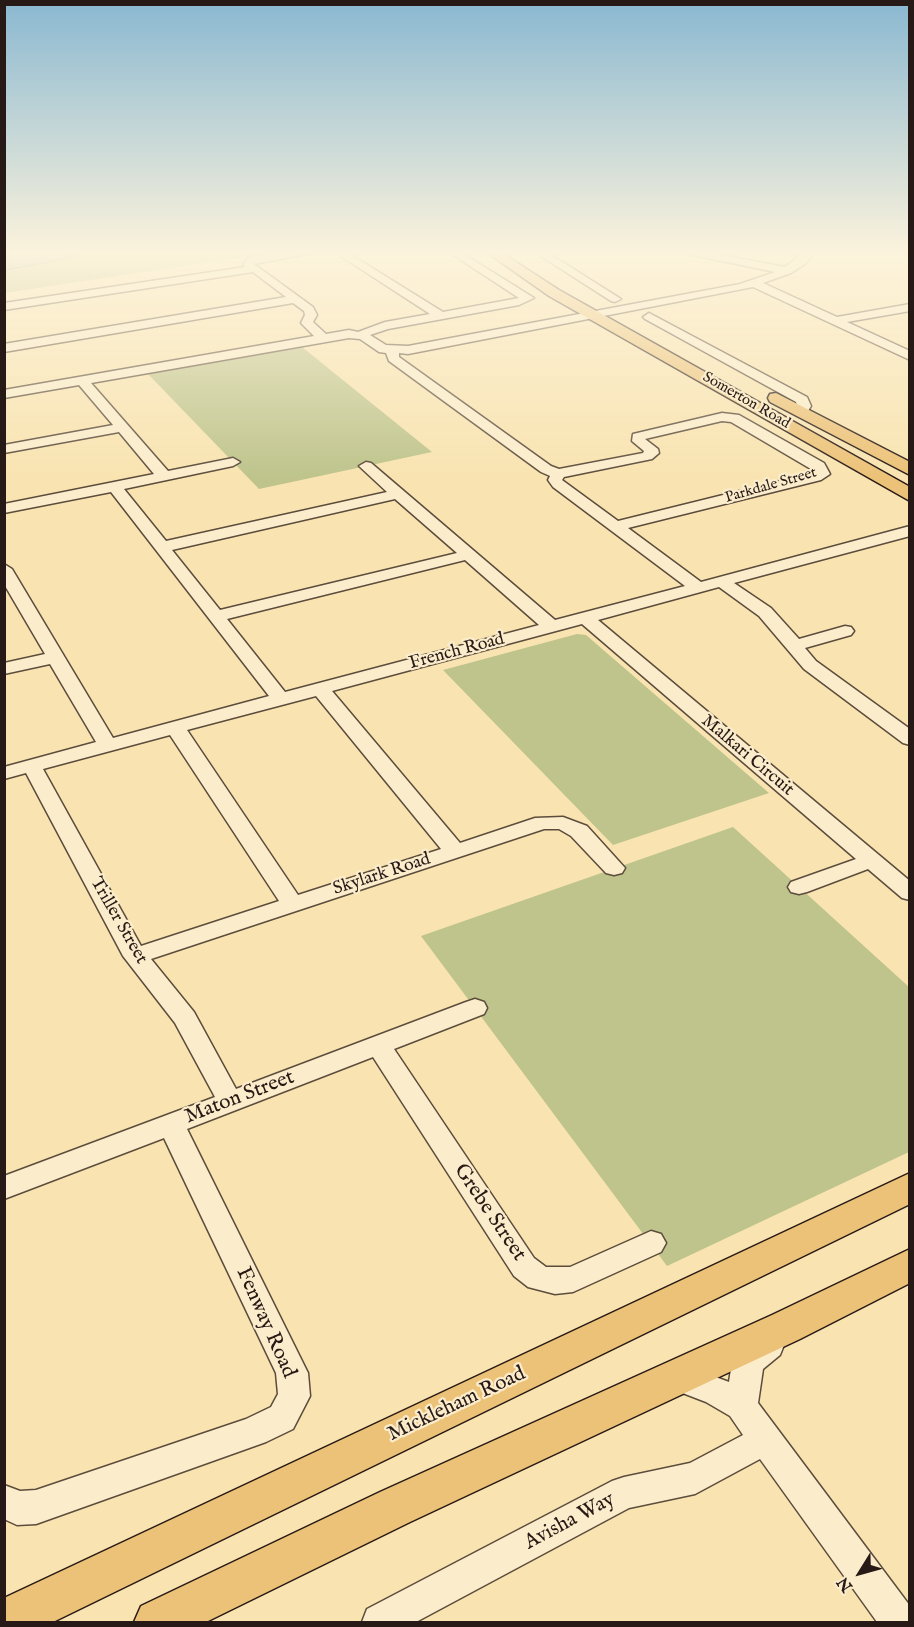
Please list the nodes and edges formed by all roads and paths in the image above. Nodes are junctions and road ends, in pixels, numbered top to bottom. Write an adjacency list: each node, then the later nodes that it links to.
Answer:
1 (130, 327): 11 (street)
2 (309, 327): 10 (street)
3 (379, 327): 9 (street)
4 (527, 327): 12 (street)
5 (615, 327): 26 (main road, Somerton Road)
6 (656, 327): 16 (main road, Somerton Road)
7 (668, 327): 16 (street, Somerton Road)
8 (848, 327): 13 (street)
9 (360, 335): 10 (street); 12 (street)
10 (322, 337): 14 (street)
11 (4, 348)
12 (392, 351): 22 (street)
13 (909, 356)
14 (82, 380): 15 (street); 17 (street)
15 (4, 393)
16 (801, 411): 21 (main road, Somerton Road)
17 (122, 427): 18 (street); 23 (street)
18 (4, 449)
19 (233, 462): 23 (street)
20 (366, 466): 25 (street)
21 (909, 470)
22 (558, 474): 28 (street); 28 (street, Parkdale Street)
23 (164, 476): 24 (street)
24 (114, 486): 27 (street); 30 (street)
25 (398, 494): 30 (street); 31 (street)
26 (909, 495)
27 (4, 509)
28 (616, 526): 34 (street)
29 (909, 531): 33 (street, French Road)
30 (162, 547): 35 (street)
31 (467, 555): 35 (street); 37 (street)
32 (6, 574): 40 (street)
33 (722, 582): 34 (street, French Road); 39 (street)
34 (699, 588): 36 (street, French Road)
35 (217, 616): 43 (street)
36 (585, 618): 37 (street, French Road); 50 (street, Malkari Circuit)
37 (552, 627): 42 (street, French Road)
38 (845, 631): 39 (street)
39 (794, 645): 45 (street)
40 (56, 657): 41 (street); 46 (street)
41 (4, 669)
42 (320, 689): 43 (street, French Road); 49 (street)
43 (281, 699): 44 (street, French Road)
44 (175, 727): 46 (street, French Road); 54 (street)
45 (909, 739)
46 (107, 745): 47 (street, French Road)
47 (32, 766): 48 (street, French Road); 55 (street, Triller Street)
48 (4, 773)
49 (455, 852): 51 (street, Skylark Road); 54 (street, Skylark Road)
50 (870, 861): 52 (street); 53 (street, Malkari Circuit)
51 (614, 868)
52 (799, 887)
53 (909, 893)
54 (292, 904): 55 (street, Skylark Road)
55 (135, 956): 58 (street, Triller Street)
56 (475, 1008): 57 (street, Maton Street)
57 (378, 1044): 58 (street, Maton Street); 62 (street, Grebe Street)
58 (230, 1101): 59 (street, Maton Street)
59 (171, 1124): 61 (street, Maton Street); 68 (street, Fenway Road)
60 (909, 1187): 69 (main road, Mickleham Road)
61 (4, 1188)
62 (651, 1244)
63 (909, 1265): 64 (main road)
64 (786, 1328): 65 (main road); 66 (street)
65 (678, 1377): 66 (street); 70 (main road)
66 (741, 1406): 67 (street)
67 (766, 1439): 71 (street, Avisha Way); 72 (street)
68 (4, 1501)
69 (4, 1622)
70 (157, 1623)
71 (380, 1623)
72 (899, 1623)

